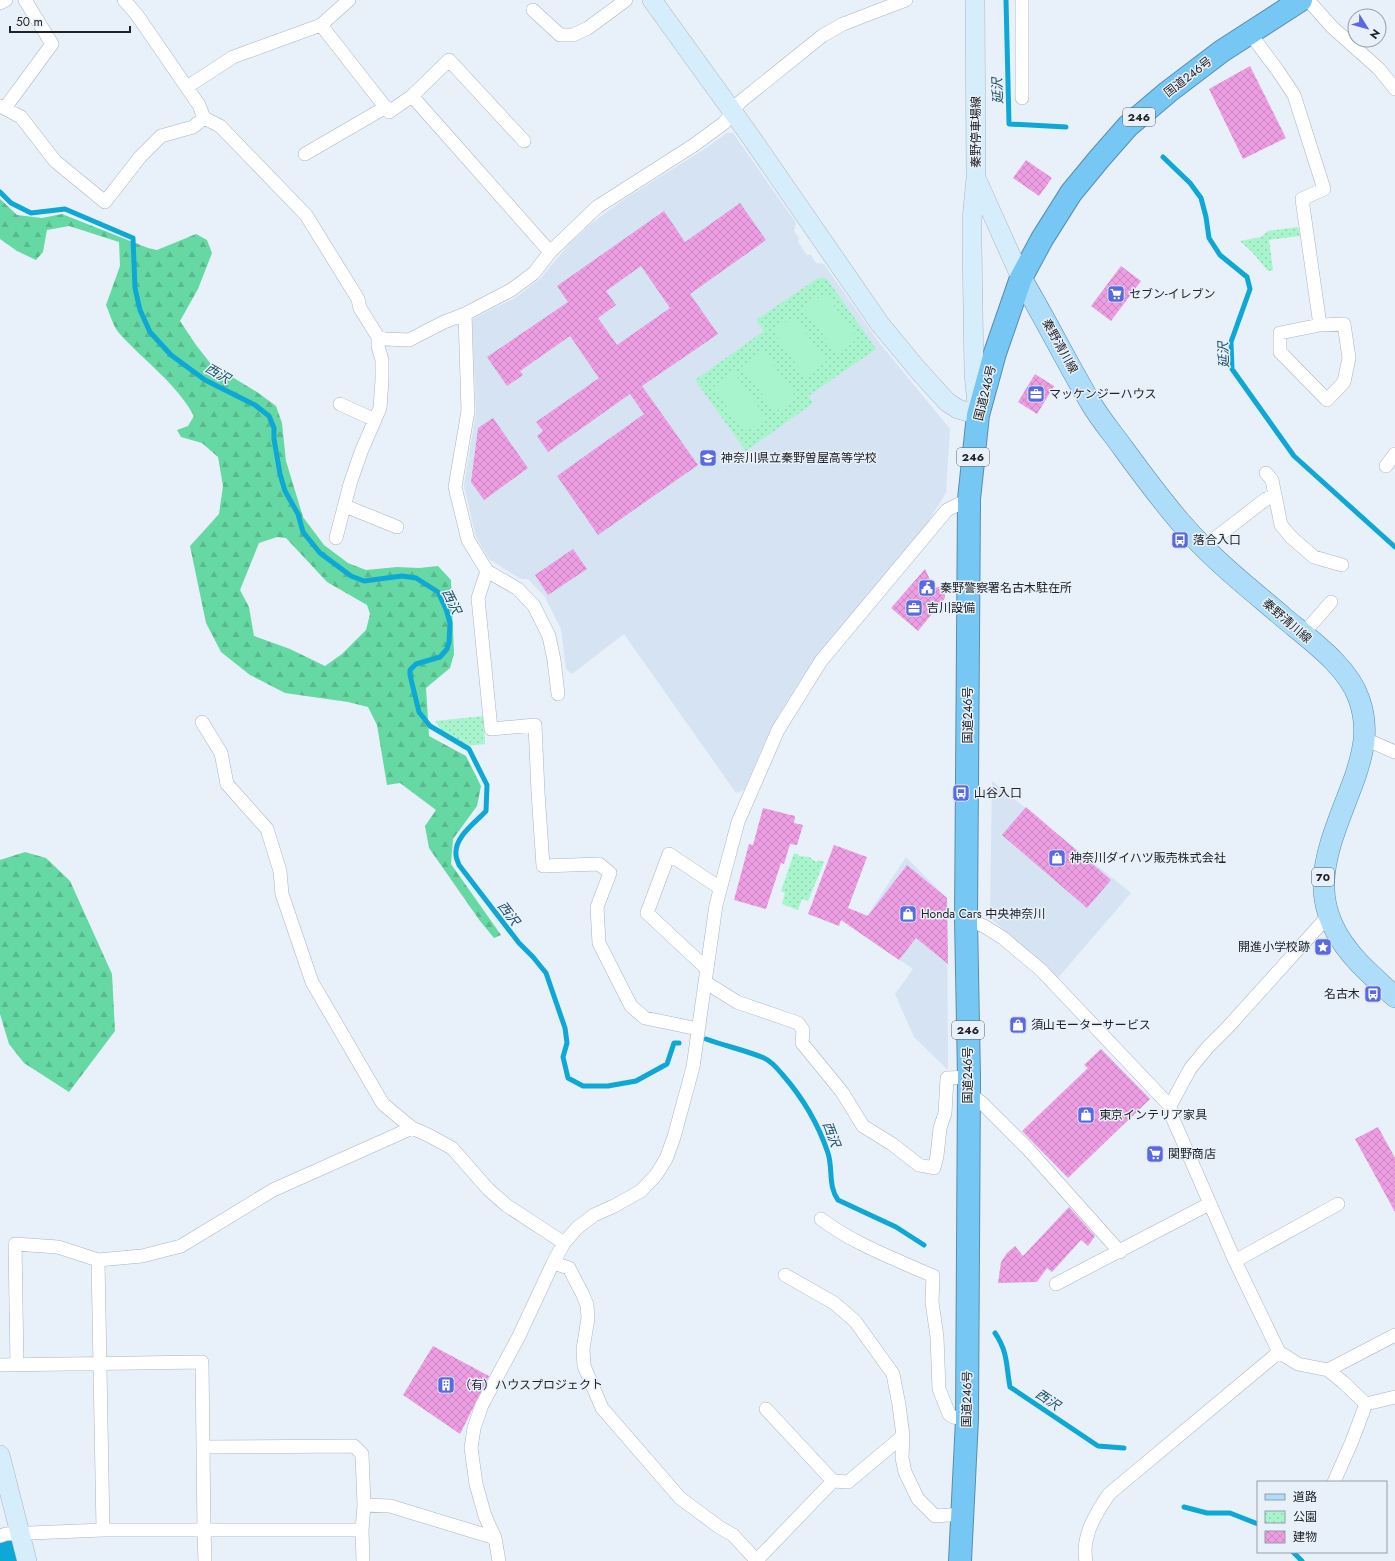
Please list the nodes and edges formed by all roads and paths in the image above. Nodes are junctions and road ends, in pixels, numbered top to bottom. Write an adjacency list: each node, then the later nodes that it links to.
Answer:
1 (6, 0): 12 (street)
2 (25, 0): 20 (street)
3 (124, 0): 16 (street)
4 (349, 0): 14 (street)
5 (626, 0): 13 (street)
6 (652, 0): 22 (street)
7 (906, 0): 22 (street)
8 (975, 0): 26 (street, 秦野停車場線)
9 (1022, 0): 19 (street)
10 (1301, 0): 15 (highway, 国道246号 / 246)
11 (1308, 0): 17 (street)
12 (0, 3)
13 (533, 10)
14 (321, 25): 16 (street); 21 (street)
15 (1249, 32): 28 (highway, 国道246号 / 246); 30 (street)
16 (186, 87): 23 (street)
17 (1395, 90)
18 (412, 96): 21 (street); 24 (street); 27 (street)
19 (1022, 98)
20 (2, 107): 23 (street)
21 (386, 107): 25 (street)
22 (733, 112): 27 (street); 33 (street)
23 (204, 118): 31 (street)
24 (524, 141)
25 (305, 154)
26 (976, 178): 28 (street, 秦野停車場線); 33 (street)
27 (550, 252): 29 (street)
28 (1021, 278): 33 (highway, 国道246号 / 246); 43 (main road, 秦野清川線)
29 (465, 314): 31 (street); 45 (street)
30 (1320, 325): 30 (street)
31 (378, 337): 34 (street)
32 (340, 404): 34 (street)
33 (978, 414): 39 (highway, 国道246号 / 246)
34 (375, 420): 40 (street)
35 (1395, 454): 36 (street)
36 (1386, 466)
37 (1266, 473): 38 (street)
38 (1275, 496): 43 (street); 44 (street)
39 (969, 499): 52 (street); 54 (highway, 国道246号 / 246)
40 (345, 506): 41 (street); 42 (street)
41 (397, 527)
42 (336, 538)
43 (1205, 548): 47 (main road, 秦野清川線)
44 (1342, 565)
45 (487, 571): 48 (street); 58 (street)
46 (1331, 602): 47 (street)
47 (1303, 634): 50 (main road, 秦野清川線)
48 (558, 694)
49 (202, 722): 61 (street)
50 (1365, 739): 51 (street); 53 (main road, 秦野清川線 / 70)
51 (1395, 752)
52 (720, 888): 55 (street); 55 (street)
53 (1328, 916): 57 (main road, 秦野清川線 / 70); 60 (street)
54 (966, 919): 59 (highway, 国道246号 / 246); 60 (street)
55 (706, 969): 56 (street)
56 (705, 982): 58 (street); 59 (street)
57 (1395, 997)
58 (698, 1029): 65 (street)
59 (969, 1085): 66 (street); 81 (highway, 国道246号 / 246)
60 (1170, 1106): 62 (street)
61 (412, 1128): 65 (street); 67 (street)
62 (1209, 1204): 66 (street); 68 (street)
63 (1338, 1204): 68 (street)
64 (821, 1219): 81 (street)
65 (564, 1243): 69 (street)
66 (1120, 1252): 71 (street)
67 (98, 1260): 74 (street); 75 (street)
68 (1235, 1261): 73 (street)
69 (553, 1263): 94 (street); 96 (street)
70 (785, 1275): 82 (street)
71 (1056, 1284)
72 (1395, 1334): 77 (street)
73 (1279, 1352): 77 (street); 95 (street)
74 (100, 1363): 75 (street); 83 (street); 89 (street)
75 (17, 1364): 76 (street)
76 (0, 1365)
77 (1328, 1370): 79 (street)
78 (1395, 1397): 79 (street)
79 (1366, 1404): 86 (street)
80 (766, 1409): 85 (street)
81 (967, 1419): 88 (highway, 国道246号 / 246)
82 (903, 1436): 85 (street); 88 (street)
83 (203, 1447): 87 (street); 91 (street)
84 (0, 1455): 92 (street)
85 (833, 1481): 96 (street)
86 (1334, 1481)
87 (364, 1505): 90 (street); 94 (street)
88 (963, 1514): 101 (highway, 国道246号 / 246)
89 (104, 1530): 91 (street); 92 (street)
90 (362, 1530): 91 (street); 99 (street)
91 (204, 1531): 98 (street)
92 (20, 1534): 93 (street); 97 (street)
93 (0, 1536)
94 (495, 1538): 100 (street)
95 (1081, 1558)
96 (757, 1560)
97 (27, 1561)
98 (205, 1561)
99 (363, 1561)
100 (499, 1561)
101 (960, 1561)

